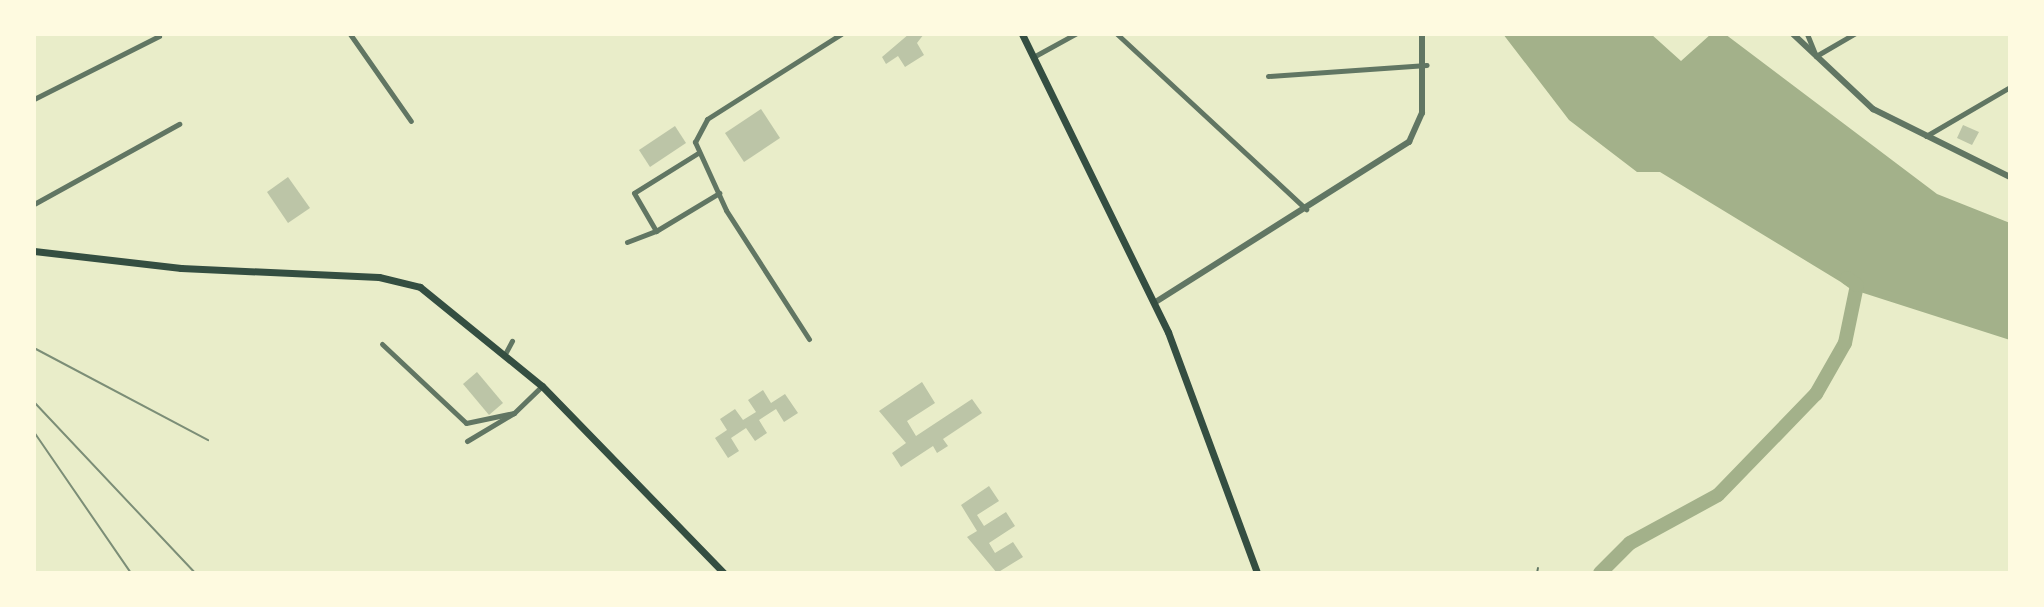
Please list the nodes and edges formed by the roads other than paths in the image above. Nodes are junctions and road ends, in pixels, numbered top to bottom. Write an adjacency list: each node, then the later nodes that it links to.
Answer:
1 (350, 34): 17 (street)
2 (841, 34): 20 (street)
3 (1022, 34): 11 (main road)
4 (1075, 34): 11 (street)
5 (1117, 34): 24 (street)
6 (1422, 34): 13 (street)
7 (1793, 34): 12 (street)
8 (1807, 34): 12 (street)
9 (1854, 34): 12 (street)
10 (159, 36): 16 (street)
11 (1035, 56): 28 (main road)
12 (1816, 56): 19 (street)
13 (1427, 65): 14 (street); 24 (street)
14 (1268, 76)
15 (2010, 87): 19 (street)
16 (34, 99)
17 (411, 121)
18 (179, 124): 23 (street)
19 (1925, 137): 21 (street)
20 (698, 153): 22 (street); 25 (street)
21 (2010, 177)
22 (719, 193): 25 (street); 29 (street)
23 (34, 204)
24 (1306, 209): 28 (street)
25 (656, 231): 26 (street)
26 (627, 242)
27 (34, 251): 32 (main road)
28 (1154, 303): 38 (main road)
29 (809, 339)
30 (512, 341): 32 (street)
31 (382, 344): 34 (street)
32 (505, 354): 33 (main road)
33 (542, 386): 34 (street); 37 (main road)
34 (514, 413): 35 (street)
35 (467, 441)
36 (1538, 568): 39 (lane)
37 (724, 573)
38 (1257, 573)
39 (1537, 573)

